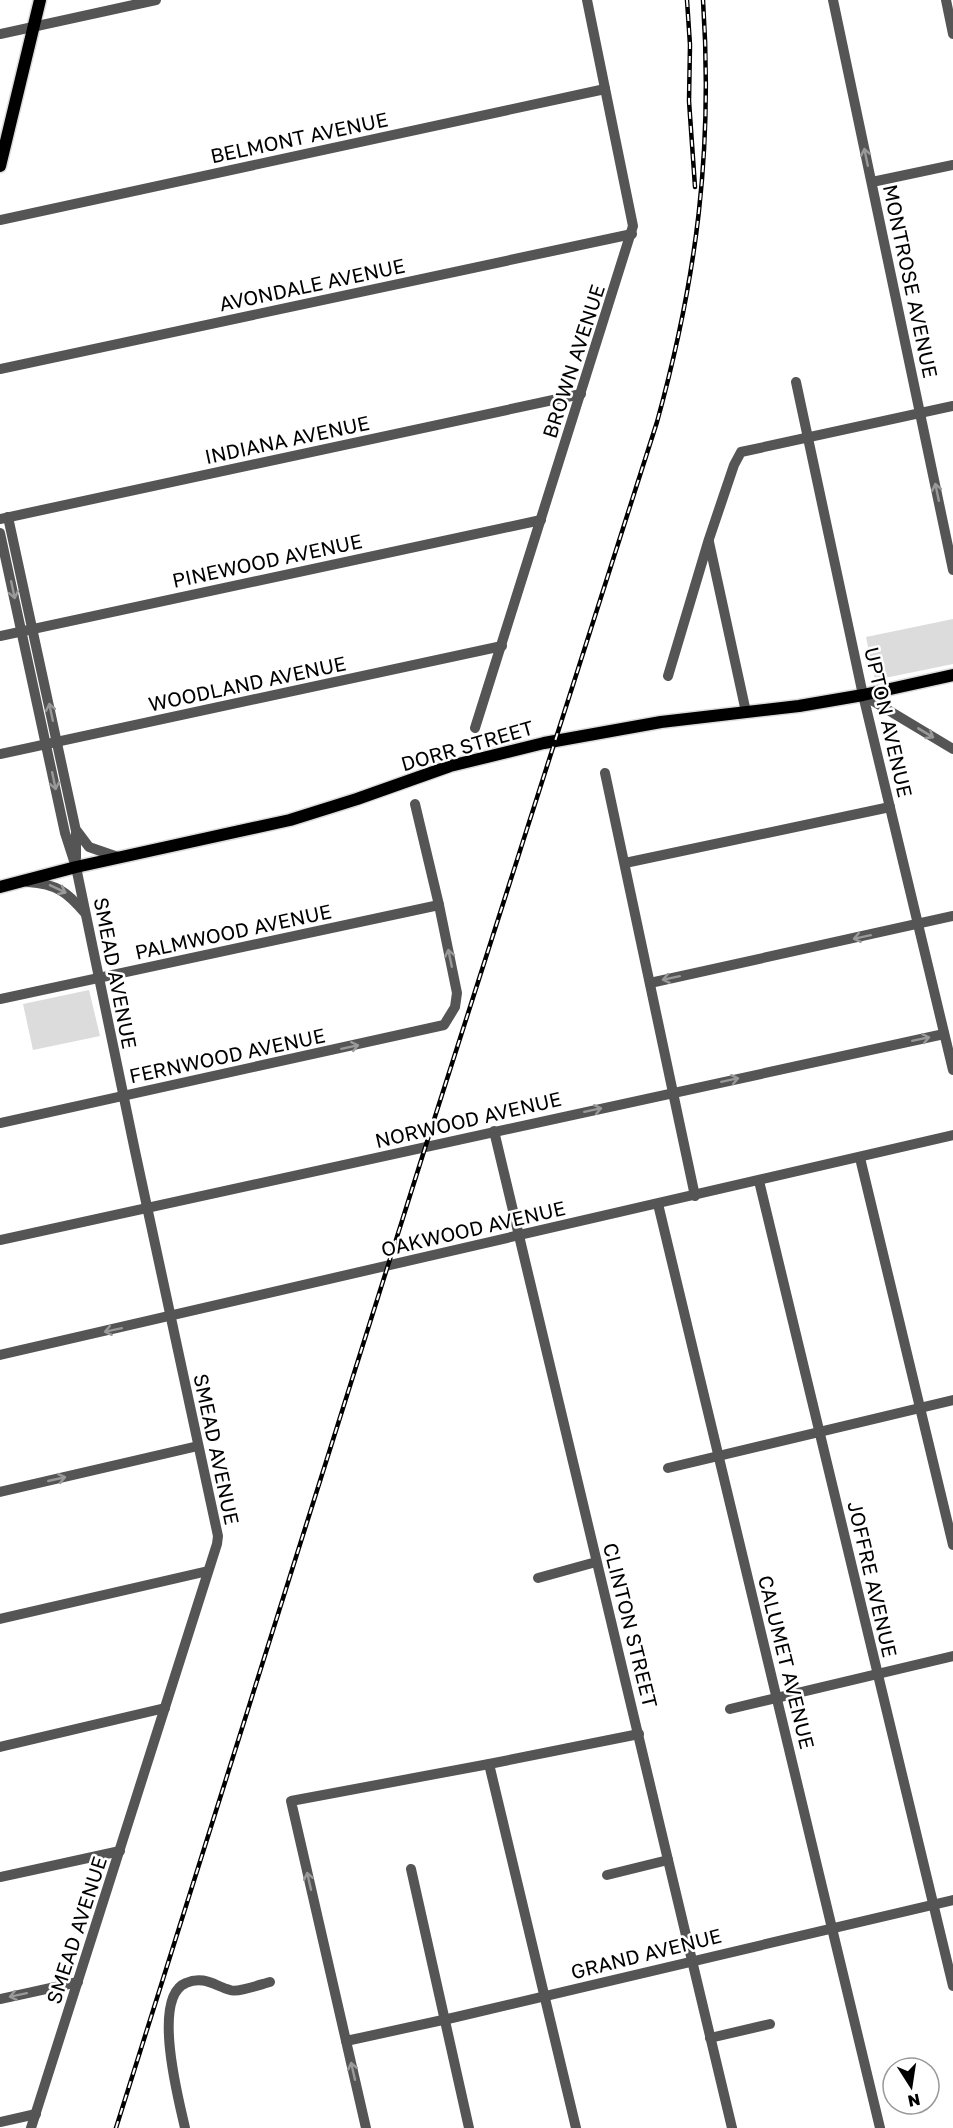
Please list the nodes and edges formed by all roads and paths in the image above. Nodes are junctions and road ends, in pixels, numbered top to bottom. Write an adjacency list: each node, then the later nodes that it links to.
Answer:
1 (40, 0): 6 (main road)
2 (156, 0): 6 (street)
3 (586, 0): 9 (street, BROWN AVENUE)
4 (833, 0): 12 (street, MONTROSE AVENUE, one-way to 4)
5 (946, 0): 8 (street)
6 (33, 27): 7 (street); 11 (main road)
7 (0, 34)
8 (953, 34)
9 (605, 89): 13 (street, BELMONT AVENUE); 14 (street, BROWN AVENUE)
10 (953, 165): 12 (street)
11 (0, 166)
12 (872, 182): 19 (street, MONTROSE AVENUE)
13 (0, 220)
14 (632, 234): 15 (street, AVONDALE AVENUE); 17 (street, BROWN AVENUE)
15 (0, 369)
16 (796, 382): 20 (street, UPTON AVENUE)
17 (581, 394): 21 (street, INDIANA AVENUE); 22 (street, BROWN AVENUE)
18 (953, 406): 19 (street)
19 (920, 414): 20 (street); 25 (street, MONTROSE AVENUE, one-way to 19)
20 (809, 438): 24 (street); 32 (street, UPTON AVENUE)
21 (4, 518): 26 (street, SMEAD AVENUE)
22 (541, 520): 26 (street, PINEWOOD AVENUE); 29 (street, BROWN AVENUE)
23 (0, 533): 27 (street, SMEAD AVENUE, one-way to 27)
24 (709, 538): 31 (street); 33 (street)
25 (953, 570)
26 (33, 628): 27 (street, PINEWOOD AVENUE); 35 (street, SMEAD AVENUE, one-way to 26)
27 (21, 631): 28 (street, PINEWOOD AVENUE); 35 (street, SMEAD AVENUE)
28 (0, 636)
29 (502, 646): 34 (street, BROWN AVENUE); 35 (street, WOODLAND AVENUE)
30 (953, 675): 32 (main road, DORR STREET)
31 (668, 676)
32 (863, 695): 33 (main road, DORR STREET); 36 (street, one-way to 36); 40 (street, UPTON AVENUE)
33 (746, 712): 42 (main road, DORR STREET)
34 (475, 728)
35 (51, 743): 37 (street, WOODLAND AVENUE); 41 (street, SMEAD AVENUE); 44 (street, SMEAD AVENUE, one-way to 44)
36 (953, 749)
37 (0, 754)
38 (605, 773): 43 (street)
39 (415, 804): 47 (street)
40 (890, 807): 43 (street); 50 (street, UPTON AVENUE)
41 (76, 831): 42 (street); 44 (street, SMEAD AVENUE)
42 (118, 857): 44 (main road, DORR STREET)
43 (625, 863): 52 (street)
44 (76, 867): 45 (main road, DORR STREET); 48 (street, SMEAD AVENUE)
45 (22, 881): 46 (main road, DORR STREET); 48 (street, one-way to 48)
46 (0, 887)
47 (439, 905): 51 (street, PALMWOOD AVENUE); 57 (street, FERNWOOD AVENUE, one-way to 47)
48 (86, 913): 51 (street, SMEAD AVENUE)
49 (953, 916): 50 (street)
50 (919, 925): 52 (street, one-way to 52); 54 (street, UPTON AVENUE)
51 (99, 978): 53 (street, PALMWOOD AVENUE); 57 (street, SMEAD AVENUE)
52 (650, 983): 56 (street)
53 (0, 999)
54 (944, 1034): 55 (street, UPTON AVENUE); 56 (street, NORWOOD AVENUE, one-way to 54)
55 (953, 1070)
56 (673, 1093): 59 (street, NORWOOD AVENUE, one-way to 56); 63 (street)
57 (123, 1096): 58 (street, FERNWOOD AVENUE); 65 (street, SMEAD AVENUE)
58 (0, 1123)
59 (495, 1131): 65 (street, NORWOOD AVENUE); 66 (street, CLINTON STREET)
60 (953, 1136): 61 (street, OAKWOOD AVENUE)
61 (860, 1158): 62 (street, OAKWOOD AVENUE); 71 (street)
62 (759, 1181): 63 (street, OAKWOOD AVENUE); 72 (street, JOFFRE AVENUE)
63 (695, 1196): 64 (street, OAKWOOD AVENUE)
64 (658, 1204): 66 (street, OAKWOOD AVENUE); 74 (street, CALUMET AVENUE)
65 (147, 1209): 67 (street, NORWOOD AVENUE); 68 (street, SMEAD AVENUE)
66 (519, 1236): 68 (street, OAKWOOD AVENUE); 78 (street, CLINTON STREET)
67 (0, 1240)
68 (171, 1317): 69 (street, OAKWOOD AVENUE, one-way to 69); 73 (street, SMEAD AVENUE)
69 (0, 1355)
70 (953, 1400): 71 (street)
71 (920, 1408): 72 (street); 77 (street)
72 (820, 1432): 74 (street); 83 (street, JOFFRE AVENUE)
73 (198, 1446): 76 (street, one-way to 73); 79 (street, SMEAD AVENUE)
74 (719, 1456): 75 (street); 84 (street, CALUMET AVENUE)
75 (668, 1468)
76 (0, 1492)
77 (953, 1545)
78 (597, 1562): 80 (street); 87 (street, CLINTON STREET)
79 (208, 1571): 81 (street); 85 (street, SMEAD AVENUE)
80 (538, 1578)
81 (0, 1619)
82 (953, 1656): 83 (street)
83 (877, 1674): 84 (street); 96 (street, JOFFRE AVENUE)
84 (776, 1697): 86 (street); 97 (street, CALUMET AVENUE)
85 (165, 1708): 88 (street); 90 (street, SMEAD AVENUE)
86 (730, 1709)
87 (639, 1734): 89 (street); 91 (street, CLINTON STREET)
88 (0, 1747)
89 (489, 1764): 102 (street); 107 (street, one-way to 89)
90 (120, 1851): 94 (street); 99 (street, SMEAD AVENUE)
91 (668, 1860): 93 (street); 98 (street, CLINTON STREET)
92 (411, 1869): 104 (street)
93 (607, 1875)
94 (0, 1877)
95 (953, 1899): 96 (street, GRAND AVENUE)
96 (933, 1904): 97 (street, GRAND AVENUE); 101 (street, JOFFRE AVENUE)
97 (832, 1928): 98 (street, GRAND AVENUE); 116 (street, CALUMET AVENUE)
98 (692, 1960): 102 (street, GRAND AVENUE); 106 (street, CLINTON STREET)
99 (78, 1982): 103 (street, one-way to 103); 108 (street, SMEAD AVENUE)
100 (270, 1982): 111 (street)
101 (953, 1986)
102 (544, 1996): 104 (street, GRAND AVENUE); 114 (street)
103 (0, 1999)
104 (444, 2020): 107 (street, GRAND AVENUE); 113 (street)
105 (770, 2024): 106 (street)
106 (710, 2038): 115 (street, CLINTON STREET)
107 (346, 2041): 112 (street, one-way to 107)
108 (36, 2114): 109 (street); 110 (street, SMEAD AVENUE)
109 (0, 2122)
110 (31, 2128)
111 (185, 2128)
112 (366, 2128)
113 (469, 2128)
114 (576, 2128)
115 (732, 2128)
116 (880, 2128)

